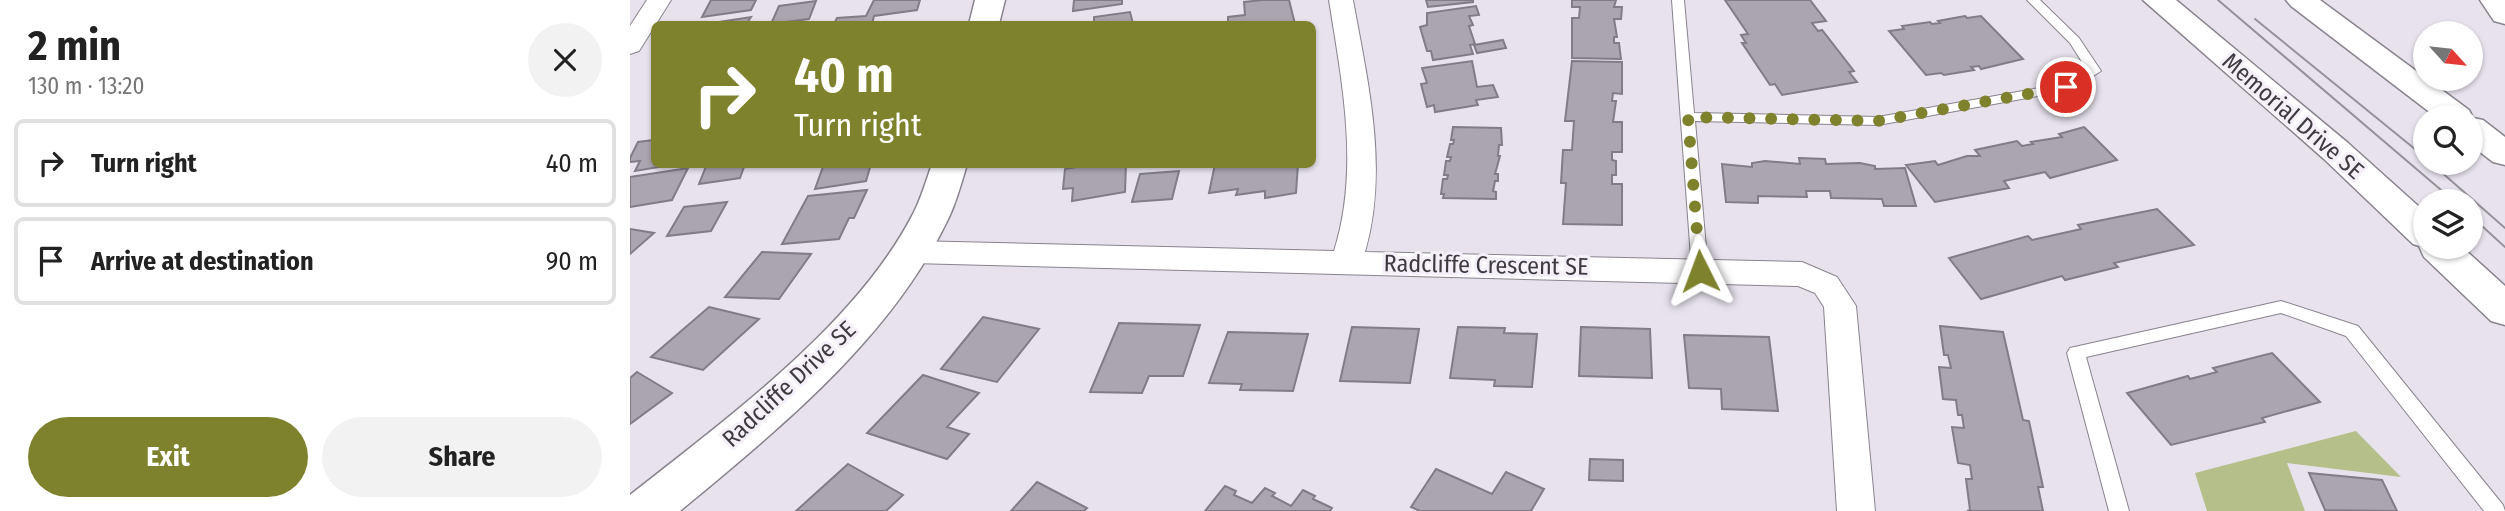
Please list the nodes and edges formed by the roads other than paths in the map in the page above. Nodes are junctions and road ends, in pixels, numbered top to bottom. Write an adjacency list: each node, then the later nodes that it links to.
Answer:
1 (659, 0): 11 (street)
2 (990, 0): 10 (main road)
3 (1341, 0): 20 (street)
4 (1678, 0): 13 (lane)
5 (2033, 0): 13 (lane)
6 (2158, 0): 17 (main road, Memorial Drive SE)
7 (2301, 0): 12 (main road)
8 (2495, 0): 9 (main road)
9 (2505, 15)
10 (985, 21)
11 (630, 46)
12 (2441, 105)
13 (1688, 117): 21 (lane)
14 (2483, 137): 15 (main road)
15 (2505, 154)
16 (949, 168): 18 (main road, Radcliffe Drive SE)
17 (2413, 223)
18 (912, 253): 20 (street, Radcliffe Crescent SE); 23 (main road, Radcliffe Drive SE)
19 (2451, 259): 22 (main road)
20 (1347, 261): 21 (street, Radcliffe Crescent SE)
21 (1700, 271): 24 (street, Radcliffe Crescent SE)
22 (2505, 310)
23 (645, 511)
24 (1856, 511)
25 (2119, 511): 26 (lane)
26 (2496, 511)

